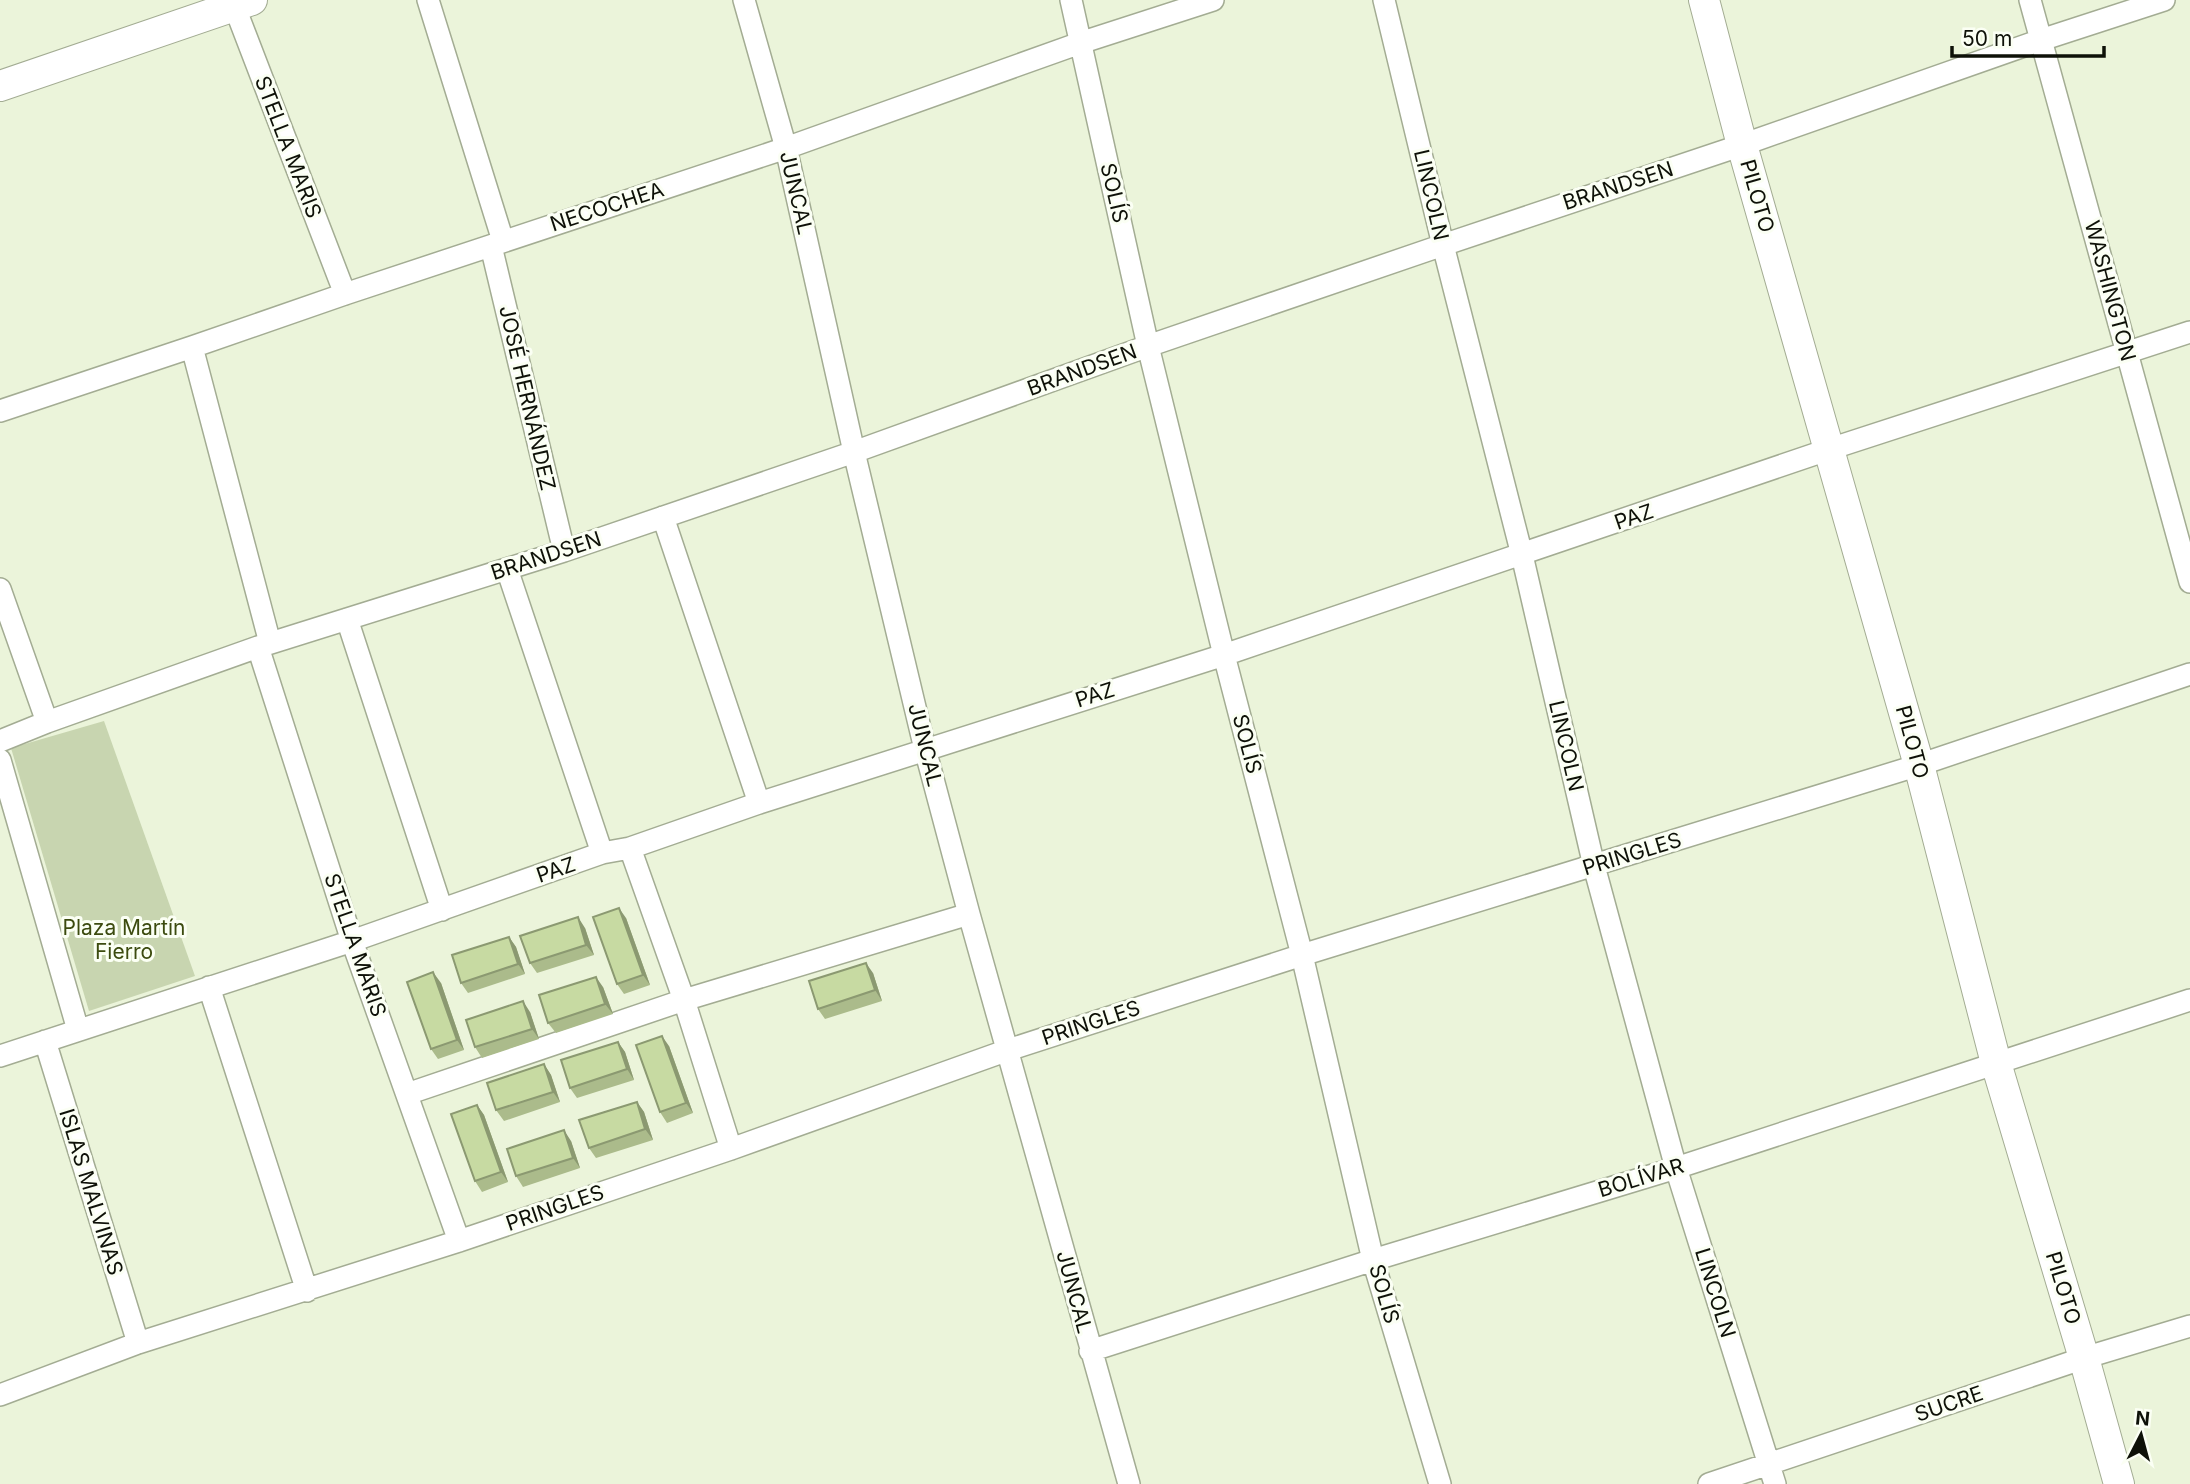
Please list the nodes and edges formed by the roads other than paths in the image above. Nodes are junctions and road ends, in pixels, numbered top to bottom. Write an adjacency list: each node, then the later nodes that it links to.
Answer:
1 (428, 0): 15 (street, JOSÉ HERNÁNDEZ)
2 (744, 0): 14 (street, JUNCAL)
3 (1071, 0): 11 (street, SOLÍS)
4 (1213, 0): 11 (street, NECOCHEA)
5 (1384, 0): 16 (street, LINCOLN)
6 (1704, 0): 13 (main road, PILOTO)
7 (2030, 0): 10 (street, WASHINGTON)
8 (2164, 0): 10 (street, BRANDSEN)
9 (239, 2): 12 (main road); 17 (street, STELLA MARIS)
10 (2041, 40): 13 (street, BRANDSEN); 21 (street, WASHINGTON)
11 (1080, 43): 14 (street, NECOCHEA); 19 (street, SOLÍS)
12 (0, 86)
13 (1742, 145): 16 (street, BRANDSEN); 23 (main road, PILOTO)
14 (786, 148): 15 (street, NECOCHEA); 24 (street, JUNCAL)
15 (497, 244): 17 (street, NECOCHEA); 26 (street, JOSÉ HERNÁNDEZ)
16 (1443, 245): 19 (street, BRANDSEN); 27 (street, LINCOLN)
17 (345, 293): 20 (street, NECOCHEA)
18 (2190, 332): 21 (street, PAZ)
19 (1148, 346): 24 (street, BRANDSEN); 33 (street, SOLÍS)
20 (192, 347): 22 (street, NECOCHEA); 32 (street, STELLA MARIS)
21 (2127, 353): 23 (street, PAZ); 29 (street, WASHINGTON)
22 (0, 411)
23 (1830, 449): 27 (street, PAZ); 39 (main road, PILOTO)
24 (854, 452): 25 (street, BRANDSEN); 37 (street, JUNCAL)
25 (663, 517): 26 (street, BRANDSEN); 40 (street)
26 (564, 551): 28 (street, BRANDSEN)
27 (1522, 555): 33 (street, PAZ); 43 (street, LINCOLN)
28 (507, 569): 31 (street, BRANDSEN); 42 (street)
29 (2190, 582)
30 (0, 589): 35 (street)
31 (347, 619): 32 (street, BRANDSEN); 44 (street)
32 (264, 645): 35 (street, BRANDSEN); 46 (street, STELLA MARIS)
33 (1224, 655): 37 (street, PAZ); 47 (street, SOLÍS)
34 (2190, 674): 39 (street, PRINGLES)
35 (47, 722): 36 (street, BRANDSEN)
36 (0, 741)
37 (925, 749): 40 (street, PAZ); 45 (street, JUNCAL)
38 (0, 761): 51 (street)
39 (1919, 765): 43 (street, PRINGLES); 55 (main road, PILOTO)
40 (759, 803): 41 (street, PAZ)
41 (630, 848): 42 (street, PAZ); 49 (street)
42 (602, 853): 44 (street, PAZ)
43 (1594, 866): 47 (street, PRINGLES); 58 (street, LINCOLN)
44 (442, 910): 46 (street, PAZ)
45 (969, 914): 49 (street); 53 (street, JUNCAL)
46 (352, 941): 48 (street, PAZ); 56 (street, STELLA MARIS)
47 (1302, 955): 53 (street, PRINGLES); 60 (street, SOLÍS)
48 (209, 987): 51 (street, PAZ); 61 (street)
49 (684, 1000): 56 (street); 57 (street)
50 (2190, 1000): 55 (street, BOLÍVAR)
51 (78, 1031): 52 (street, PAZ)
52 (45, 1041): 54 (street, PAZ); 63 (street, ISLAS MALVINAS)
53 (1008, 1050): 57 (street, PRINGLES); 64 (street, JUNCAL)
54 (0, 1056)
55 (1996, 1063): 58 (street, BOLÍVAR); 65 (main road, PILOTO)
56 (407, 1094): 59 (street, STELLA MARIS)
57 (731, 1149): 59 (street, PRINGLES)
58 (1676, 1168): 60 (street, BOLÍVAR); 67 (street, LINCOLN)
59 (460, 1241): 61 (street, PRINGLES)
60 (1373, 1260): 64 (street, BOLÍVAR); 69 (street, SOLÍS)
61 (307, 1291): 63 (street, PRINGLES)
62 (2190, 1326): 65 (street, SUCRE)
63 (138, 1343): 66 (street, PRINGLES)
64 (1090, 1351): 68 (street, JUNCAL)
65 (2084, 1358): 67 (street, SUCRE); 71 (main road, PILOTO)
66 (0, 1395)
67 (1772, 1475): 70 (street, SUCRE)
68 (1129, 1484)
69 (1440, 1484)
70 (1709, 1484)
71 (2119, 1484)

